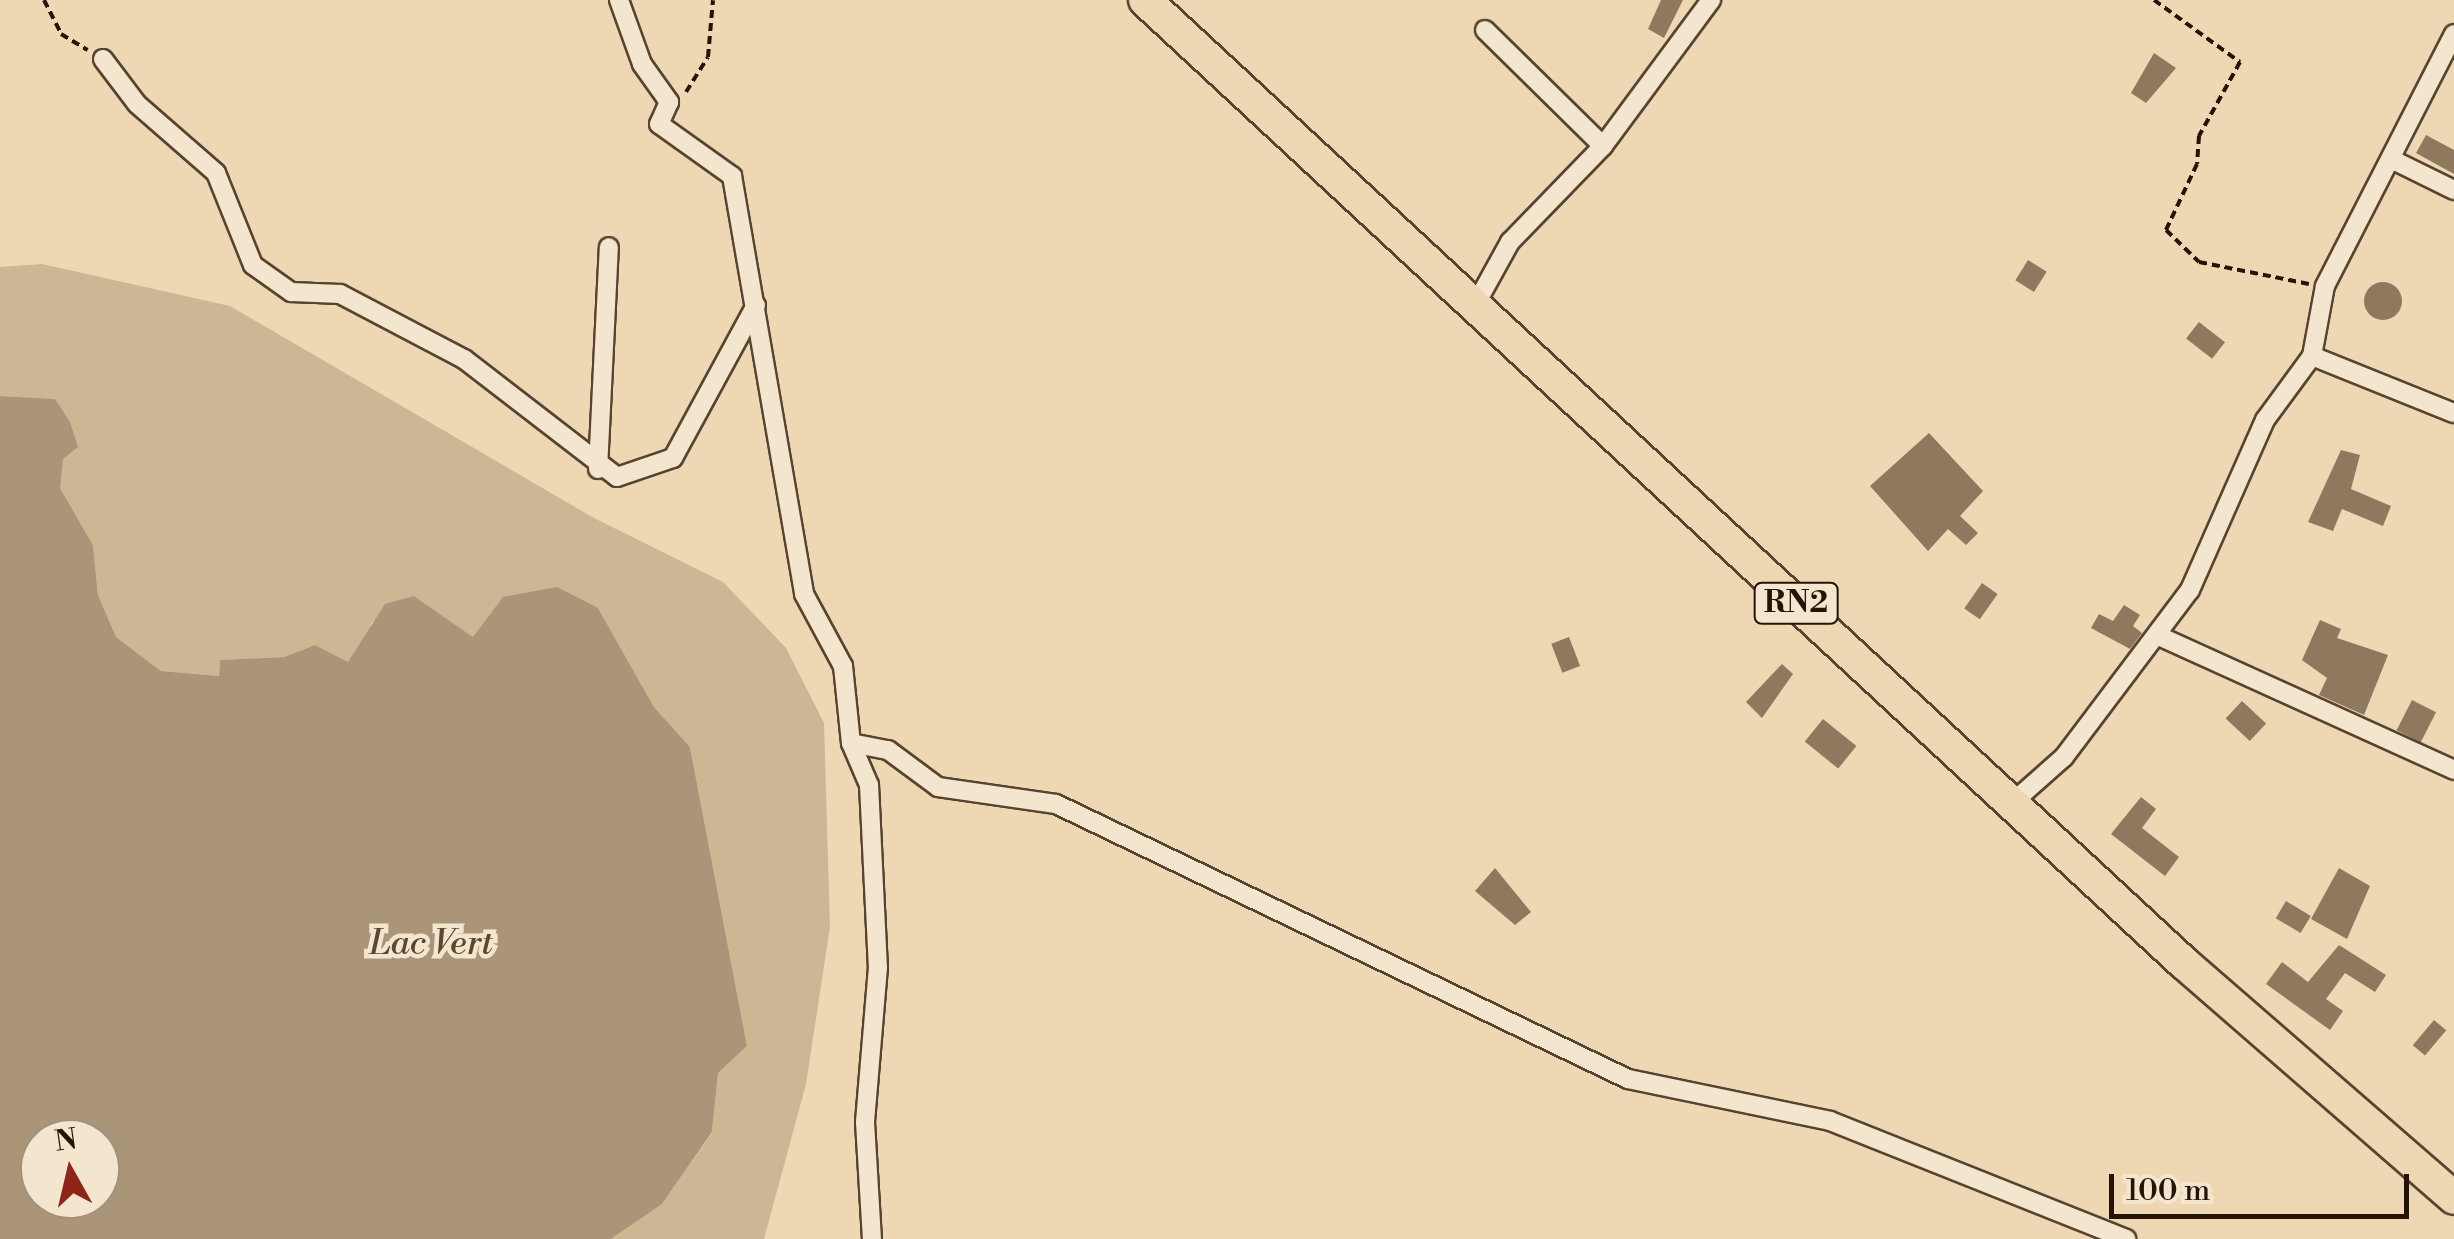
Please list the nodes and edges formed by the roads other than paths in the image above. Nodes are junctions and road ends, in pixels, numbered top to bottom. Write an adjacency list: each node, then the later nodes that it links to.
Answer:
1 (619, 0): 11 (street)
2 (1144, 0): 12 (highway, RN2)
3 (1711, 0): 7 (street)
4 (1485, 30): 7 (street)
5 (2454, 34): 8 (street)
6 (103, 59): 15 (street)
7 (1604, 146): 12 (street)
8 (2394, 161): 9 (street); 13 (street)
9 (2454, 190)
10 (609, 247): 15 (street)
11 (756, 304): 15 (street); 17 (street)
12 (1473, 309): 19 (highway, RN2)
13 (2312, 356): 14 (street); 16 (street)
14 (2454, 413)
15 (598, 469)
16 (2161, 637): 18 (street); 19 (street)
17 (851, 742): 21 (street); 22 (street)
18 (2454, 770)
19 (2012, 802): 20 (highway, RN2)
20 (2454, 1198)
21 (872, 1239)
22 (2126, 1239)

